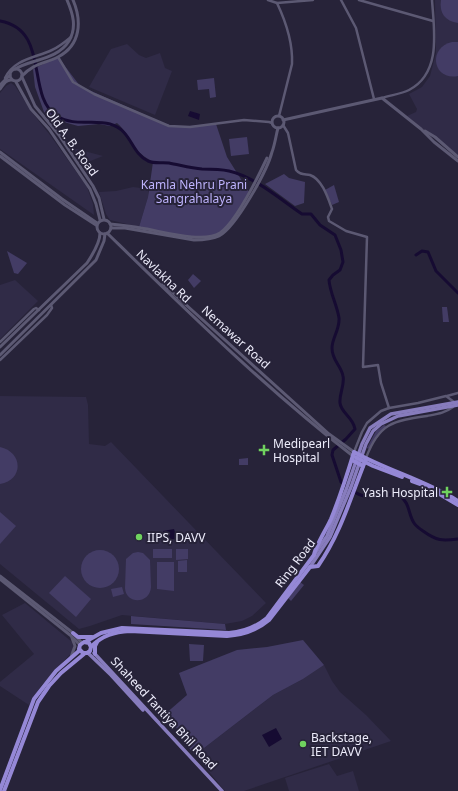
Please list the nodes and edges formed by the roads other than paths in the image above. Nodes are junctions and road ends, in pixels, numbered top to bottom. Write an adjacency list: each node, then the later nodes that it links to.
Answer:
1 (67, 0): 10 (main road)
2 (73, 0): 11 (main road)
3 (268, 0): 8 (street)
4 (313, 0): 8 (street)
5 (341, 0): 21 (street)
6 (359, 0): 9 (street)
7 (432, 0): 9 (street)
8 (275, 2): 22 (street)
9 (433, 21): 20 (street)
10 (72, 36): 12 (main road); 15 (street)
11 (58, 57): 14 (main road); 24 (street)
12 (15, 69): 13 (main road); 14 (main road, Old A. B. Road)
13 (10, 75): 15 (main road); 16 (main road)
14 (22, 76): 17 (main road); 35 (main road, Old A. B. Road)
15 (5, 79): 18 (main road)
16 (12, 80): 17 (main road); 19 (main road)
17 (16, 82): 34 (main road, Old A. B. Road)
18 (0, 85)
19 (0, 89)
20 (382, 98): 21 (main road); 27 (main road)
21 (374, 99): 23 (main road)
22 (279, 116): 23 (main road); 24 (main road)
23 (283, 120): 25 (main road)
24 (272, 123): 26 (main road)
25 (283, 125): 26 (main road); 48 (street)
26 (278, 128): 32 (main road)
27 (421, 129): 30 (main road); 31 (main road)
28 (0, 152): 34 (main road)
29 (0, 156): 33 (main road)
30 (458, 157)
31 (458, 161)
32 (254, 186): 35 (main road); 36 (main road)
33 (89, 220): 34 (main road); 38 (main road)
34 (97, 221): 35 (main road); 37 (main road, Old A. B. Road)
35 (108, 221): 36 (main road, Old A. B. Road)
36 (109, 232): 37 (main road); 39 (main road); 49 (main road, Navlakha Rd)
37 (100, 233): 38 (main road)
38 (97, 244): 40 (main road)
39 (51, 304): 43 (main road); 44 (street)
40 (39, 310): 41 (street); 42 (main road)
41 (0, 342)
42 (0, 347)
43 (0, 355)
44 (0, 360)
45 (458, 393): 46 (street)
46 (446, 396): 47 (street); 48 (street)
47 (456, 403): 50 (street); 54 (main road, Ring Road)
48 (389, 408): 49 (street)
49 (354, 454): 50 (highway); 50 (highway); 55 (highway)
50 (365, 460): 51 (highway); 56 (highway)
51 (402, 476): 52 (highway); 53 (highway)
52 (458, 501)
53 (458, 505)
54 (329, 536): 55 (main road, Ring Road); 56 (main road, Ring Road)
55 (314, 555): 60 (highway, Ring Road)
56 (310, 566): 58 (highway, Ring Road)
57 (0, 578): 59 (main road)
58 (119, 632): 63 (highway, Ring Road); 64 (highway)
59 (71, 634): 60 (highway); 61 (main road); 65 (main road)
60 (94, 637): 61 (highway, Ring Road)
61 (82, 643): 62 (highway); 63 (highway)
62 (80, 650): 63 (highway); 65 (highway)
63 (88, 651): 64 (main road, Shaheed Tantiya Bhil Road); 66 (highway, Ring Road)
64 (94, 655): 66 (highway); 69 (main road, Shaheed Tantiya Bhil Road)
65 (71, 657): 67 (highway)
66 (78, 659): 68 (highway, Ring Road)
67 (0, 790)
68 (4, 791)
69 (220, 791)

